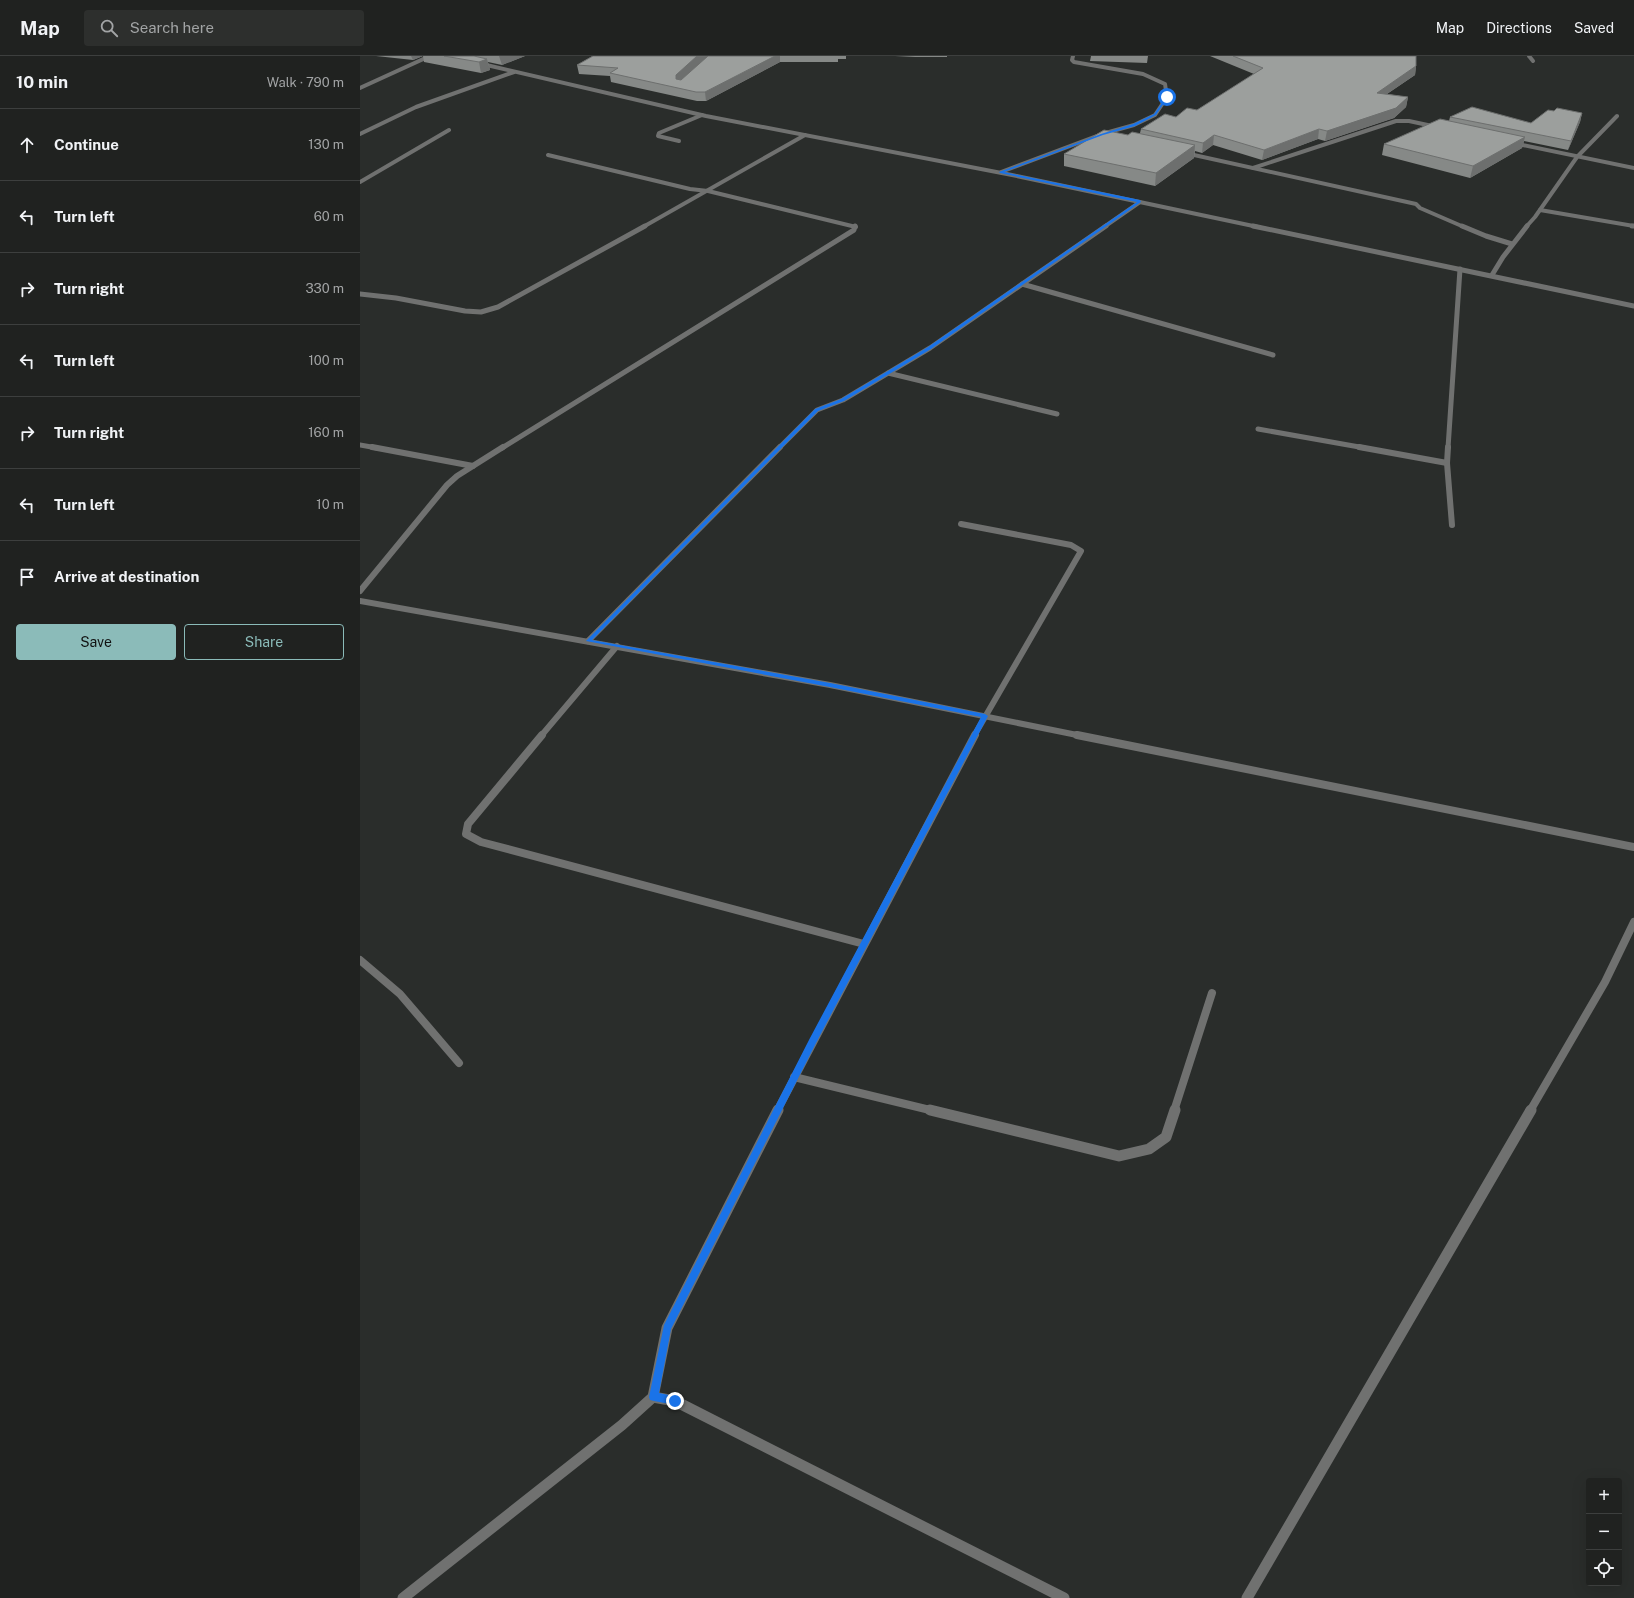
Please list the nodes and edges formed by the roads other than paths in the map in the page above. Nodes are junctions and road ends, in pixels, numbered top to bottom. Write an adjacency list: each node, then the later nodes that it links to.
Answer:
1 (430, 56): 7 (street)
2 (1074, 56): 14 (street)
3 (1528, 56): 5 (street)
4 (469, 61): 6 (street)
5 (1533, 62)
6 (515, 72): 8 (street); 12 (street)
7 (360, 88)
8 (702, 115): 13 (street); 16 (street)
9 (1617, 116): 20 (street)
10 (1439, 127): 21 (street)
11 (449, 130): 24 (street)
12 (360, 134)
13 (805, 134): 23 (street); 25 (street)
14 (1102, 134): 15 (street); 23 (street)
15 (1116, 137)
16 (679, 141)
17 (1508, 142): 20 (street)
18 (1180, 152): 21 (street)
19 (548, 155): 25 (street)
20 (1577, 157): 22 (street); 27 (street)
21 (1253, 168): 29 (street)
22 (1634, 168)
23 (1000, 172): 26 (street)
24 (360, 182)
25 (708, 191): 33 (street); 41 (street)
26 (1140, 202): 30 (street); 32 (street)
27 (1540, 210): 28 (street); 29 (street)
28 (1634, 226)
29 (1512, 244): 31 (street)
30 (1460, 268): 31 (street); 40 (street)
31 (1492, 275): 34 (street)
32 (1022, 284): 35 (street); 36 (street)
33 (360, 294)
34 (1634, 306)
35 (1273, 355)
36 (888, 373): 37 (street); 46 (street)
37 (1057, 414)
38 (1258, 429): 40 (street)
39 (360, 445): 41 (street)
40 (1447, 463): 43 (street)
41 (473, 466): 44 (street)
42 (961, 524): 48 (street)
43 (1452, 525)
44 (360, 592)
45 (360, 601): 46 (street)
46 (588, 641): 47 (street)
47 (617, 646): 48 (street); 51 (street)
48 (985, 716): 49 (street); 51 (street)
49 (1634, 847)
50 (1634, 922): 59 (street)
51 (864, 944): 55 (street)
52 (360, 960): 54 (street)
53 (1212, 993): 55 (street)
54 (460, 1063)
55 (794, 1077): 56 (street)
56 (654, 1397): 57 (street); 58 (street)
57 (403, 1598)
58 (1064, 1598)
59 (1247, 1598)

